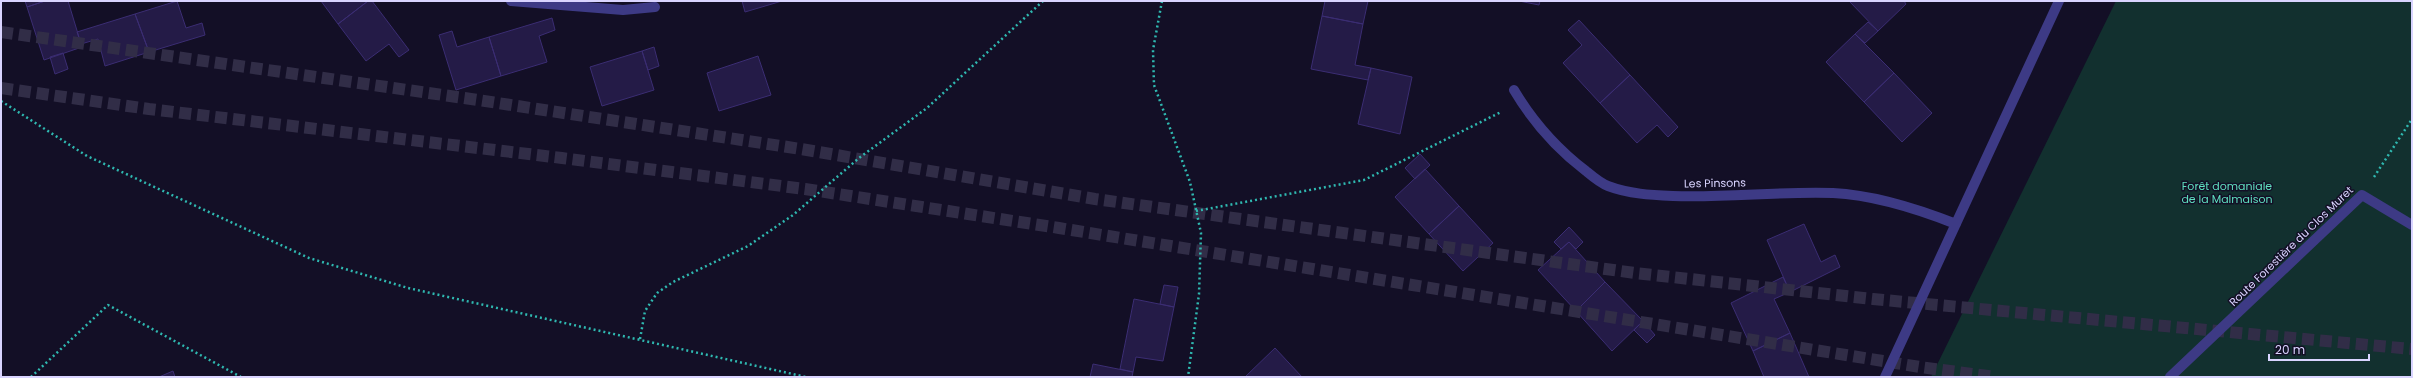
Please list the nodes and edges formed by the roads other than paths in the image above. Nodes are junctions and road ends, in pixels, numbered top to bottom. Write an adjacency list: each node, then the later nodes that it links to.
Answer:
1 (511, 1): 3 (street)
2 (2059, 1): 5 (street)
3 (655, 7)
4 (1514, 90): 5 (street, Les Pinsons)
5 (1956, 224): 7 (street)
6 (2412, 225): 8 (street, Route Forestière du Clos Muret)
7 (1885, 377)
8 (2170, 377)

